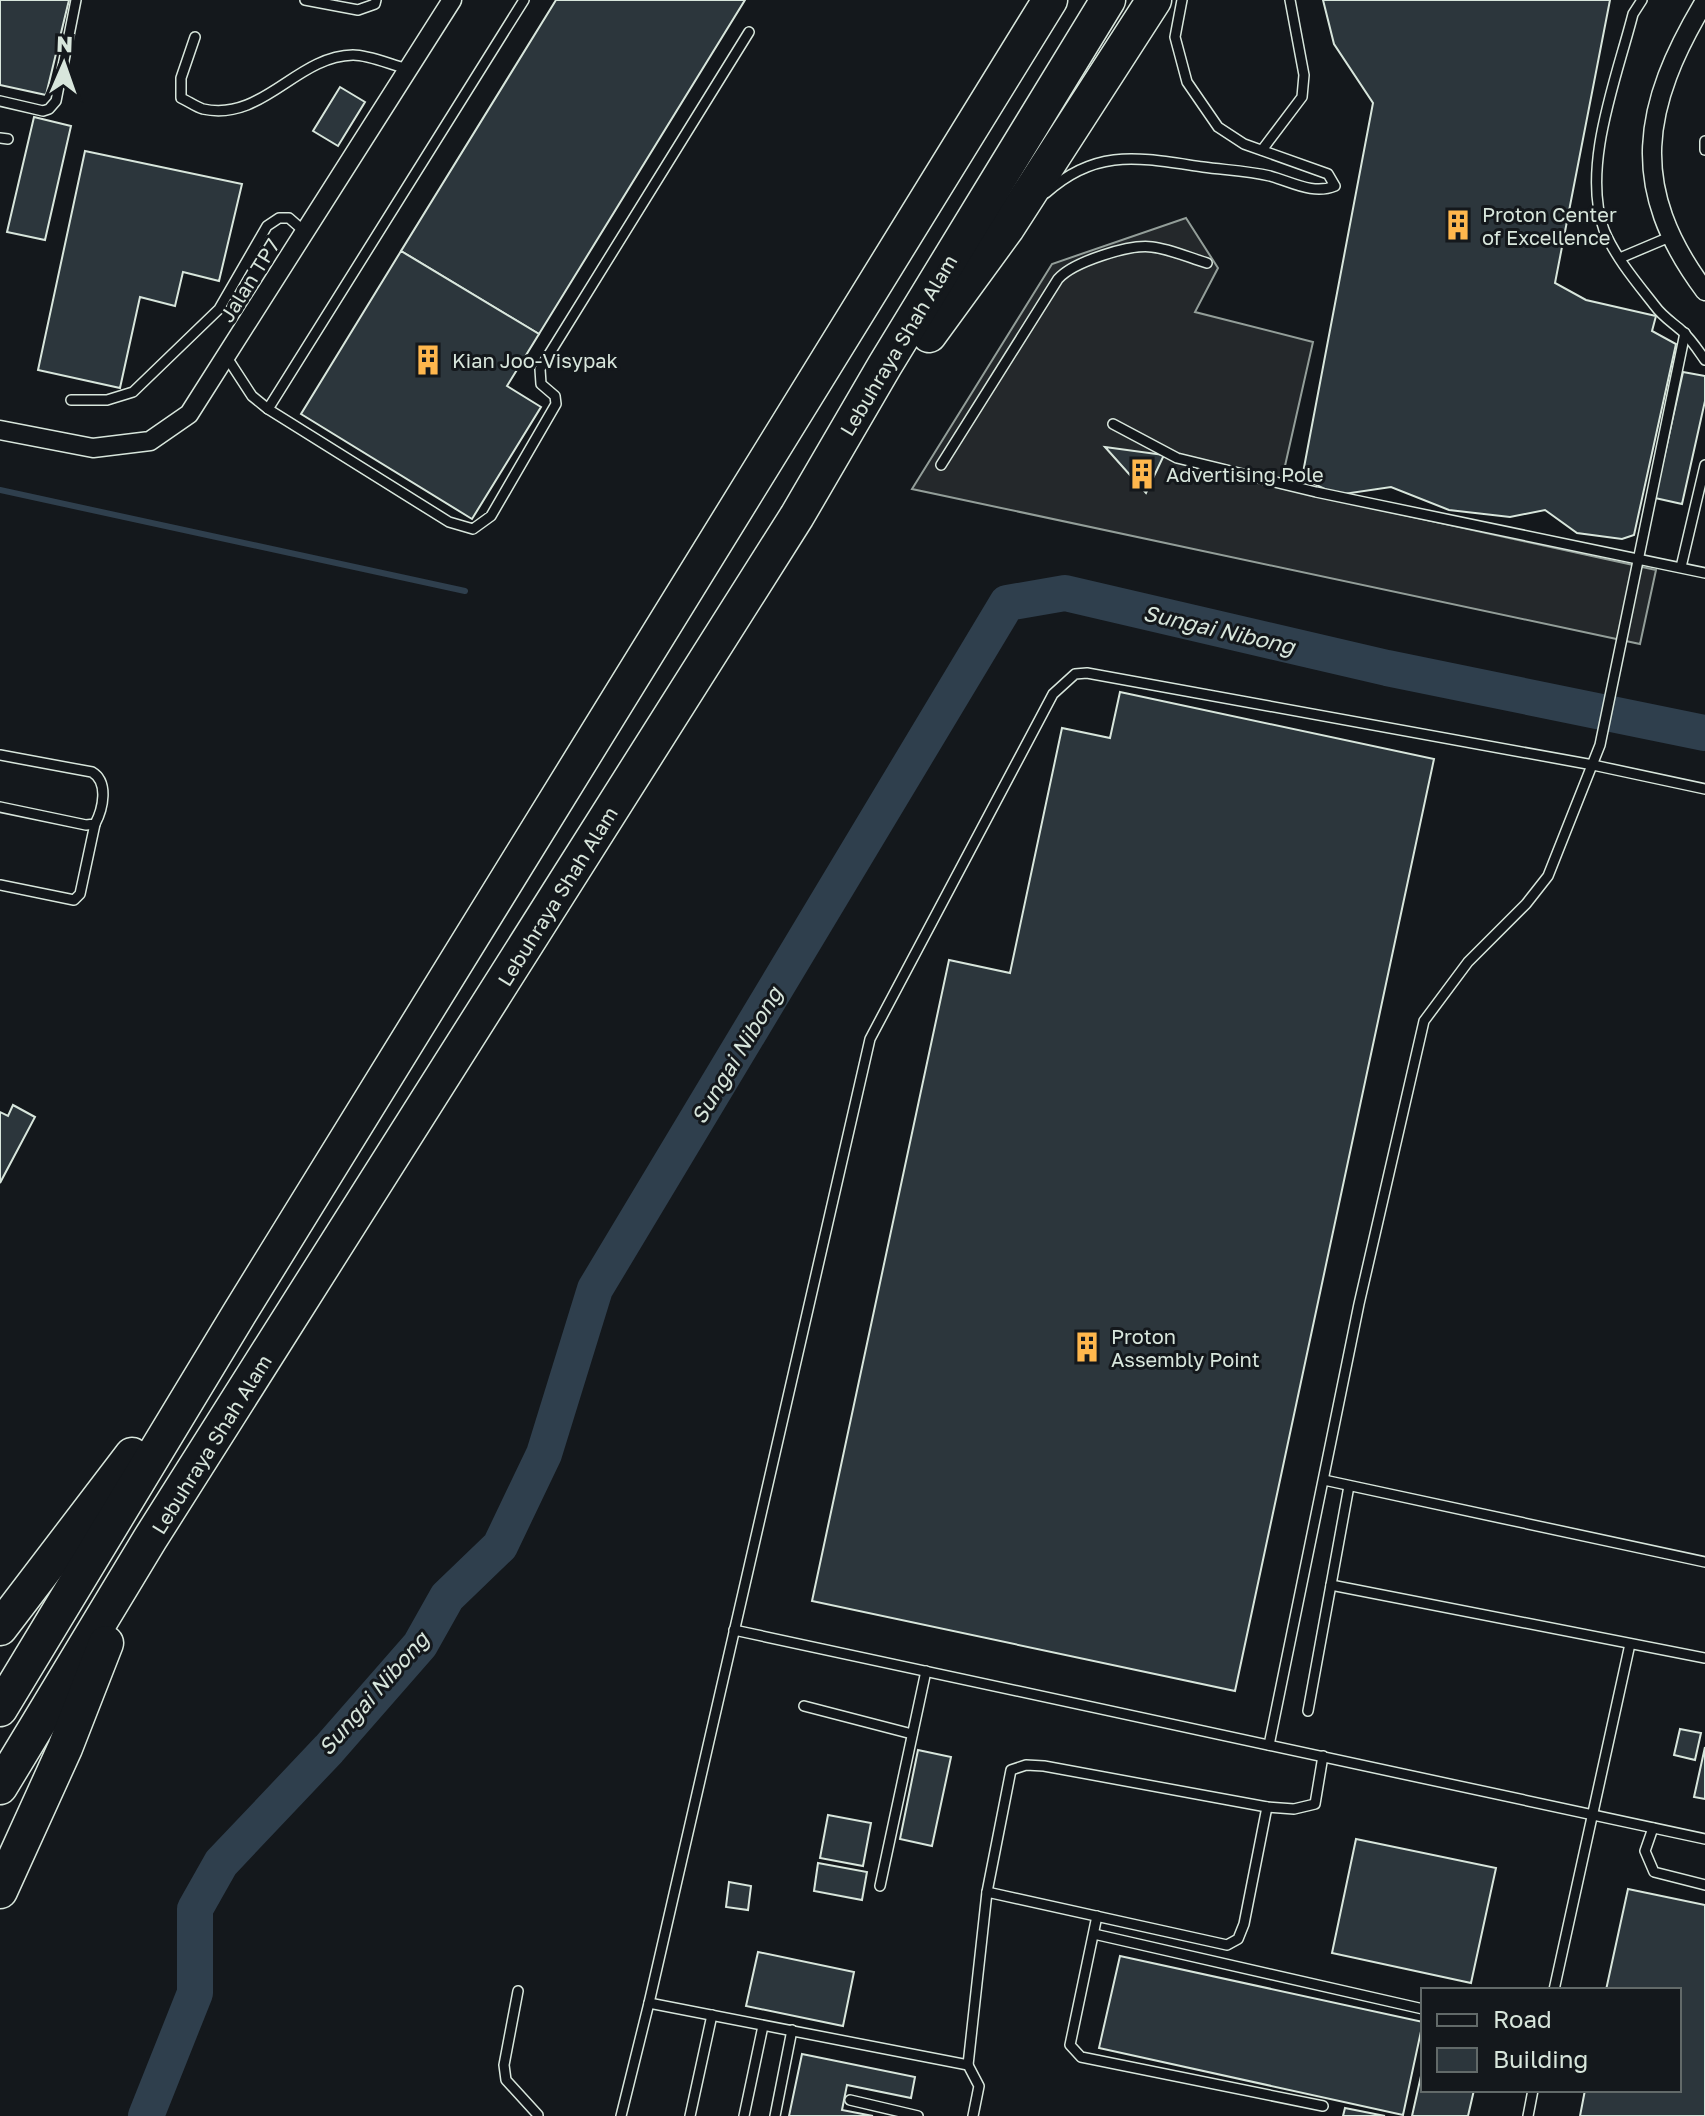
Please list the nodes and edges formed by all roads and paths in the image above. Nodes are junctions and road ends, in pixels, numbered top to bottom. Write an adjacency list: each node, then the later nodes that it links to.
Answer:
1 (76, 0): 16 (lane)
2 (305, 0): 3 (lane)
3 (376, 0)
4 (452, 0): 15 (street, Jalan TP7)
5 (524, 0): 30 (lane)
6 (1050, 0): 45 (highway, Lebuhraya Shah Alam)
7 (1108, 0): 35 (highway, Lebuhraya Shah Alam)
8 (1154, 0): 20 (highway)
9 (1182, 0): 18 (lane)
10 (1290, 0): 18 (lane)
11 (1642, 0): 23 (lane)
12 (1705, 1): 22 (street)
13 (749, 32): 30 (lane)
14 (195, 37): 15 (lane)
15 (408, 69): 21 (street, Jalan TP7)
16 (0, 101)
17 (1705, 141): 19 (lane)
18 (1262, 150): 20 (lane)
19 (1705, 150)
20 (1007, 228): 35 (highway)
21 (305, 232): 27 (street, Jalan TP7); 29 (lane)
22 (1672, 236): 23 (lane); 25 (street)
23 (1620, 258): 26 (lane)
24 (1207, 263): 33 (lane)
25 (1702, 282)
26 (1685, 333): 28 (lane); 36 (lane)
27 (226, 356): 30 (lane); 32 (street, Jalan TP7)
28 (1705, 360)
29 (71, 400)
30 (268, 409)
31 (1113, 424): 36 (lane)
32 (0, 430)
33 (941, 465)
34 (1705, 465): 37 (lane)
35 (797, 516): 48 (highway, Lebuhraya Shah Alam)
36 (1638, 557): 37 (lane); 40 (lane)
37 (1681, 567): 38 (lane)
38 (1705, 573)
39 (0, 755): 43 (lane)
40 (1593, 765): 41 (lane); 46 (lane); 52 (lane)
41 (1705, 789)
42 (0, 807): 43 (lane)
43 (95, 824): 44 (lane)
44 (0, 885)
45 (239, 1314): 51 (highway); 57 (highway, Lebuhraya Shah Alam)
46 (1324, 1480): 47 (lane); 60 (lane)
47 (1349, 1486): 49 (lane); 50 (lane)
48 (139, 1557): 62 (highway, Lebuhraya Shah Alam); 69 (highway)
49 (1705, 1562)
50 (1331, 1585): 53 (lane); 58 (lane)
51 (0, 1628)
52 (734, 1630): 55 (lane); 75 (lane)
53 (1630, 1644): 54 (lane); 64 (lane)
54 (1705, 1658)
55 (926, 1671): 59 (lane); 60 (lane)
56 (804, 1706): 59 (lane)
57 (0, 1709)
58 (1308, 1711)
59 (912, 1734): 68 (lane)
60 (1269, 1745): 61 (lane)
61 (1323, 1756): 63 (lane); 64 (lane)
62 (0, 1787)
63 (1267, 1807): 70 (lane); 71 (lane)
64 (1591, 1814): 65 (lane); 73 (lane)
65 (1653, 1828): 66 (lane); 67 (lane)
66 (1705, 1839)
67 (1705, 1885)
68 (880, 1886)
69 (0, 1891)
70 (987, 1892): 71 (lane); 80 (lane)
71 (1097, 1916): 72 (lane)
72 (1094, 1934): 76 (lane); 83 (lane)
73 (1554, 1988)
74 (518, 1991): 84 (lane)
75 (649, 2003): 77 (lane); 85 (lane)
76 (1421, 2009)
77 (712, 2015): 78 (lane); 86 (lane)
78 (763, 2026): 79 (lane); 87 (lane)
79 (792, 2030): 80 (lane); 88 (lane)
80 (968, 2065): 90 (lane)
81 (1533, 2092): 91 (lane)
82 (850, 2100): 89 (lane)
83 (1323, 2106)
84 (538, 2115)
85 (621, 2116)
86 (690, 2116)
87 (744, 2116)
88 (775, 2116)
89 (918, 2116)
90 (973, 2116)
91 (1528, 2116)

